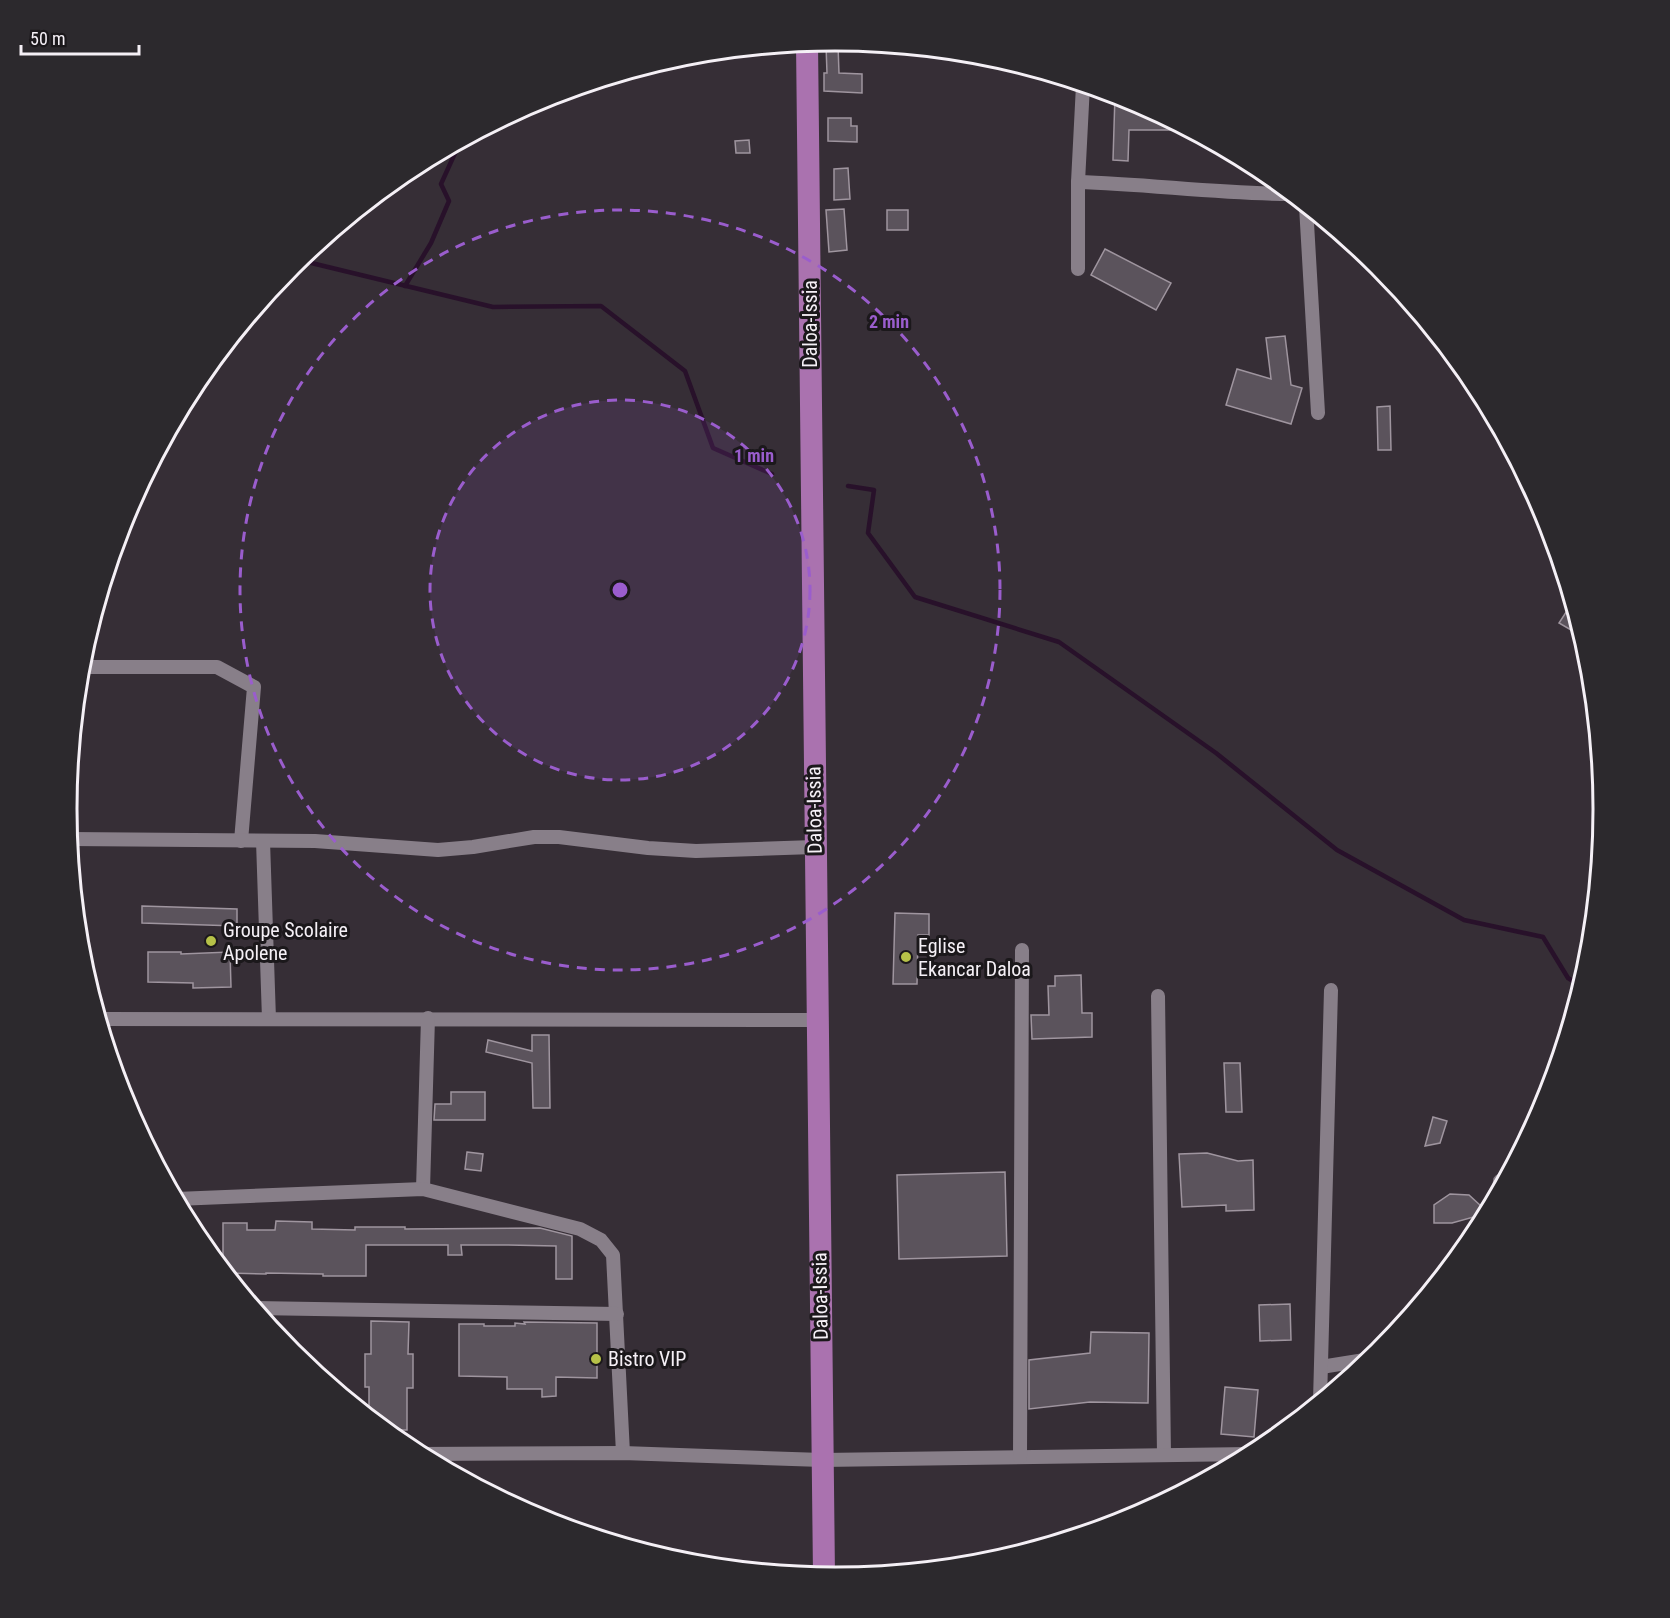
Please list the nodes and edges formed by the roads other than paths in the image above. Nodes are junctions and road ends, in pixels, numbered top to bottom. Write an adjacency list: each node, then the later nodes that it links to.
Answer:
1 (807, 52): 12 (main road, Daloa-Issia)
2 (1083, 92): 3 (street)
3 (1078, 182): 4 (street); 6 (street)
4 (1277, 194)
5 (1307, 216): 7 (street)
6 (1078, 269)
7 (1318, 413)
8 (91, 667): 10 (street)
9 (78, 839): 10 (street)
10 (241, 841): 11 (street)
11 (262, 841): 12 (street); 18 (street)
12 (814, 847): 19 (main road, Daloa-Issia)
13 (1022, 950): 31 (street)
14 (1331, 990): 25 (street)
15 (1158, 996): 29 (street)
16 (428, 1018): 18 (street); 19 (street); 20 (street)
17 (107, 1019): 18 (street)
18 (269, 1019)
19 (818, 1020): 32 (main road, Daloa-Issia)
20 (423, 1189): 21 (street); 23 (street)
21 (186, 1199)
22 (264, 1308): 23 (street)
23 (617, 1314): 28 (street)
24 (1353, 1362): 25 (street)
25 (1321, 1367): 26 (street)
26 (1320, 1391)
27 (438, 1454): 28 (street)
28 (623, 1454): 32 (street)
29 (1164, 1455): 30 (street); 31 (street)
30 (1230, 1455)
31 (1020, 1457): 32 (street)
32 (822, 1460): 33 (main road, Daloa-Issia)
33 (824, 1567)

